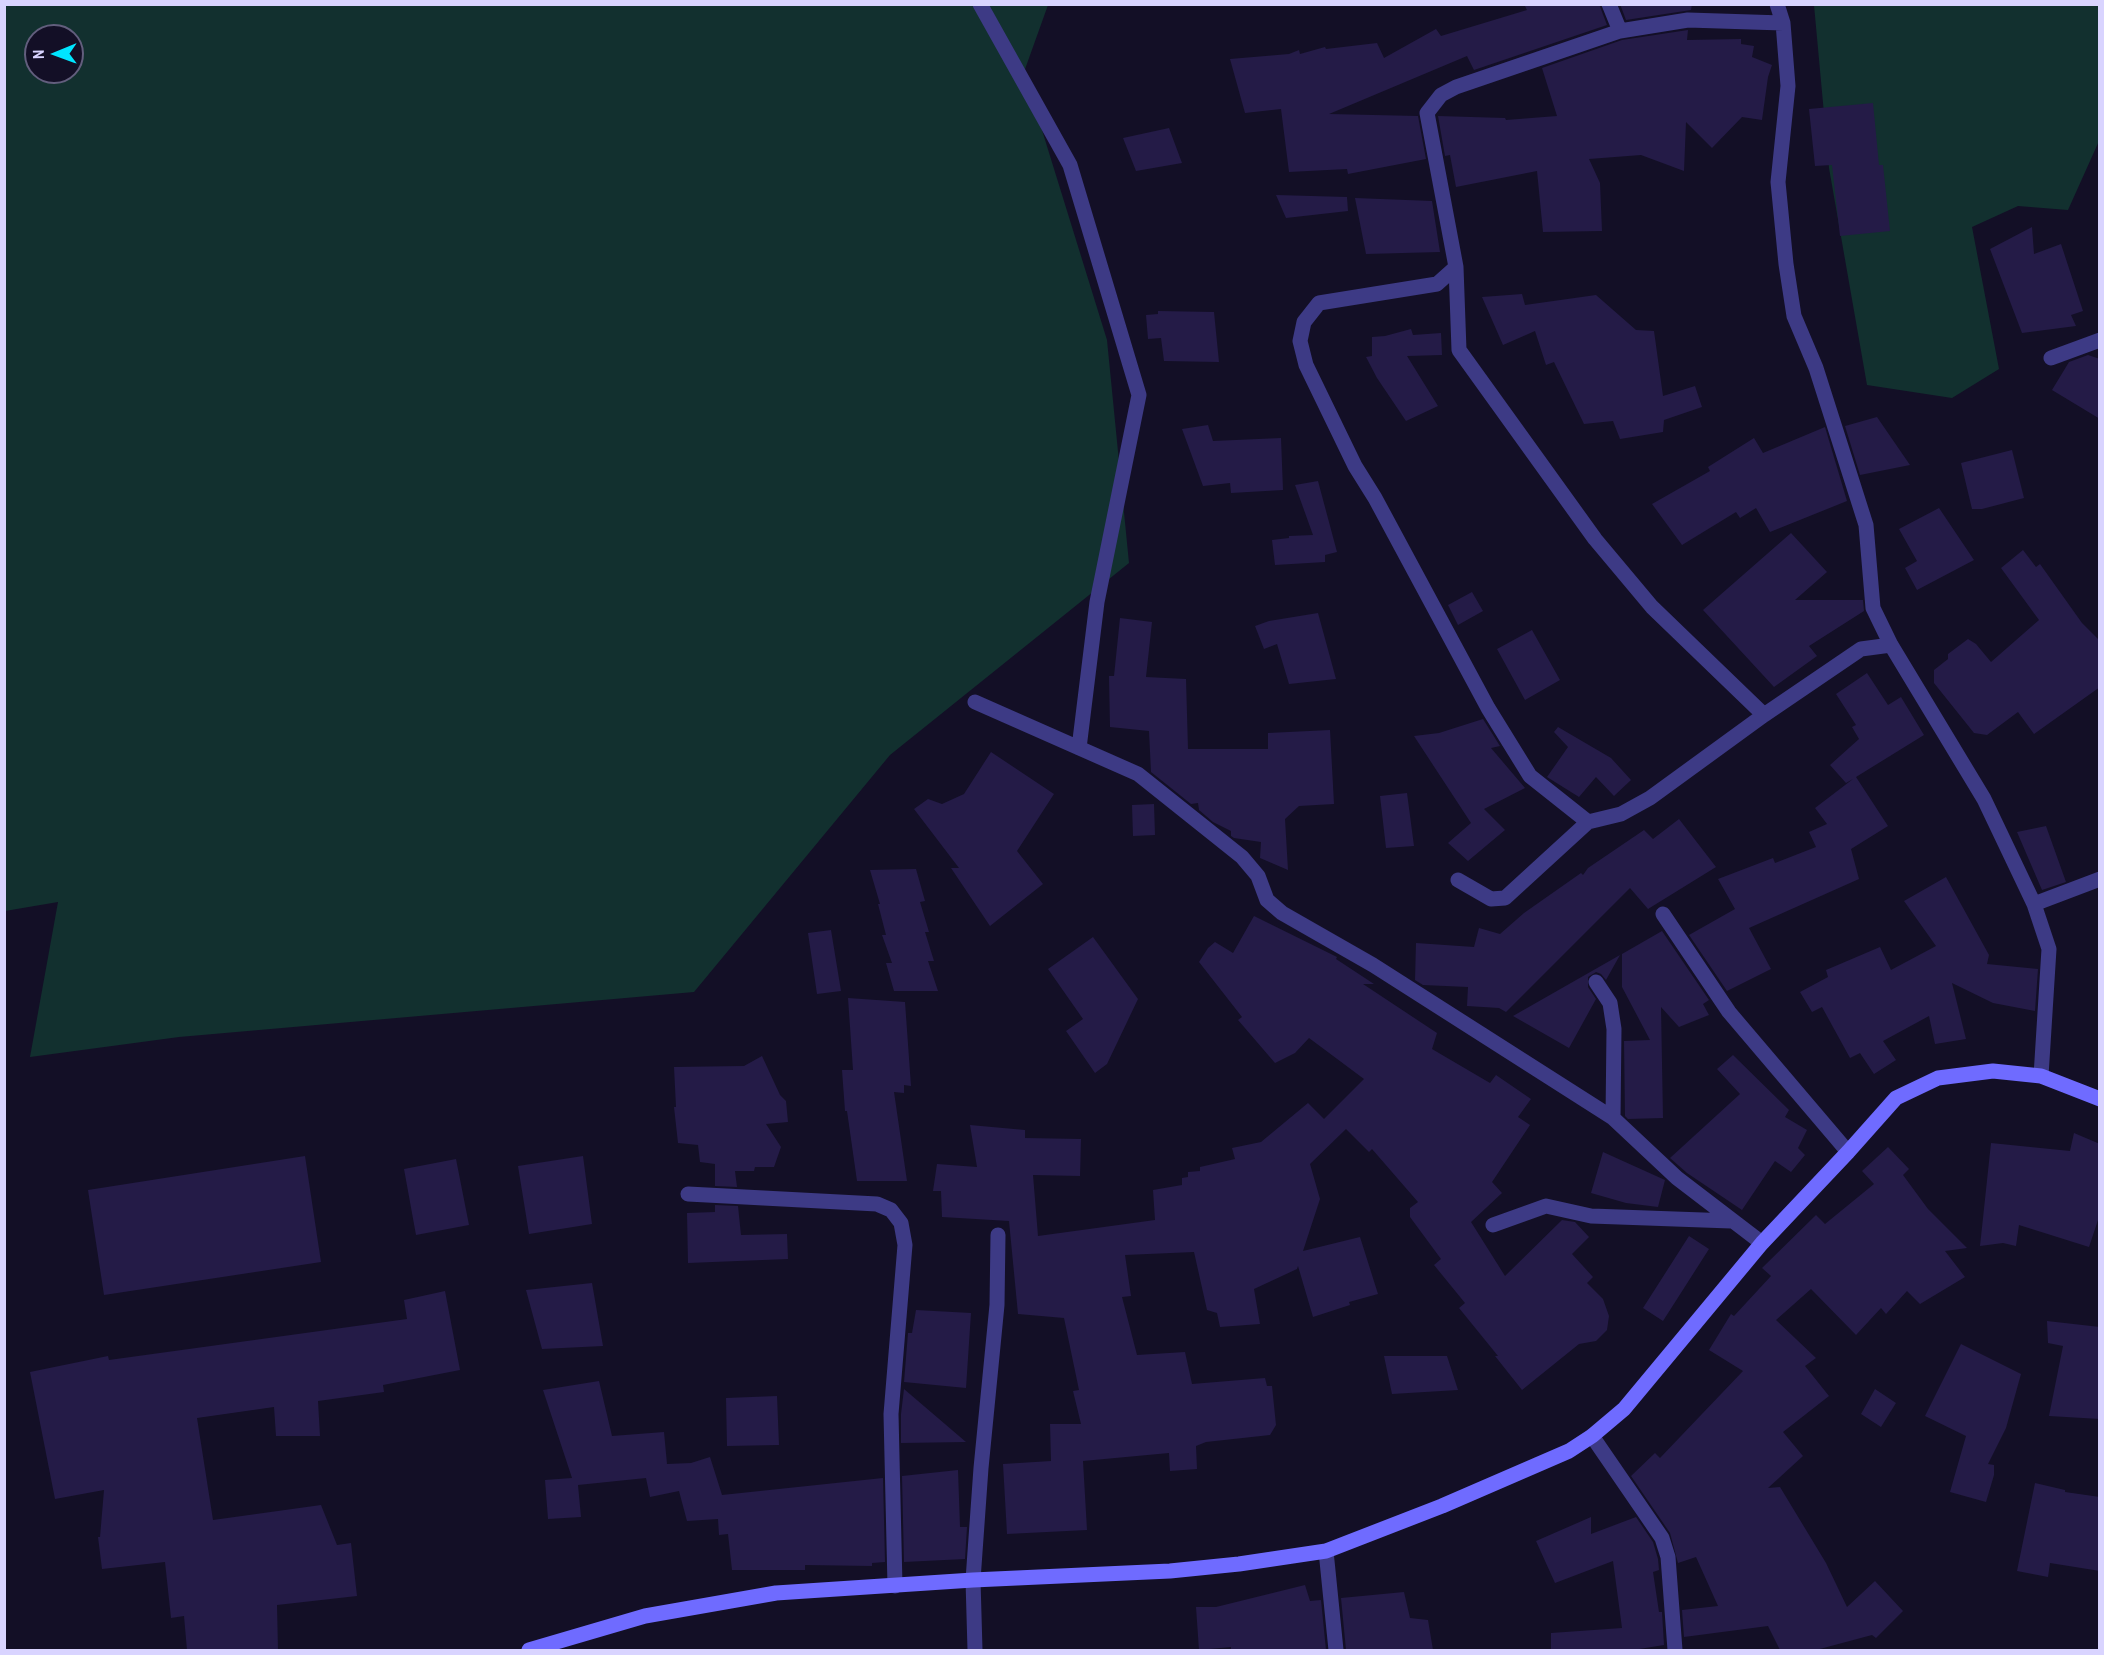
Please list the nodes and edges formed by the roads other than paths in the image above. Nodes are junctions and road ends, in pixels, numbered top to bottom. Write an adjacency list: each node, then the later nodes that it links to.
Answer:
1 (980, 4): 12 (street)
2 (1609, 4): 5 (street)
3 (1777, 4): 4 (street)
4 (1783, 23): 5 (street); 9 (street)
5 (1620, 31): 6 (street)
6 (1456, 267): 11 (street); 13 (street)
7 (2100, 340): 8 (street)
8 (2051, 358)
9 (1891, 645): 11 (street); 16 (street)
10 (975, 702): 12 (street)
11 (1764, 714): 13 (street)
12 (1079, 748): 21 (street)
13 (1588, 822): 15 (street)
14 (2100, 879): 16 (street)
15 (1458, 880)
16 (2034, 904): 19 (street)
17 (1663, 914): 22 (street)
18 (1596, 982): 21 (street)
19 (2041, 1076): 20 (main road); 22 (main road)
20 (2100, 1099)
21 (1613, 1118): 24 (street)
22 (1848, 1152): 27 (main road)
23 (688, 1194): 31 (street)
24 (1731, 1221): 25 (street); 27 (street)
25 (1493, 1225)
26 (998, 1235): 30 (street)
27 (1762, 1243): 28 (main road)
28 (1592, 1436): 29 (main road); 35 (street)
29 (1326, 1551): 30 (main road); 34 (street)
30 (973, 1580): 31 (main road); 33 (street)
31 (895, 1587): 32 (main road)
32 (530, 1650)
33 (975, 1650)
34 (1336, 1650)
35 (1675, 1650)

